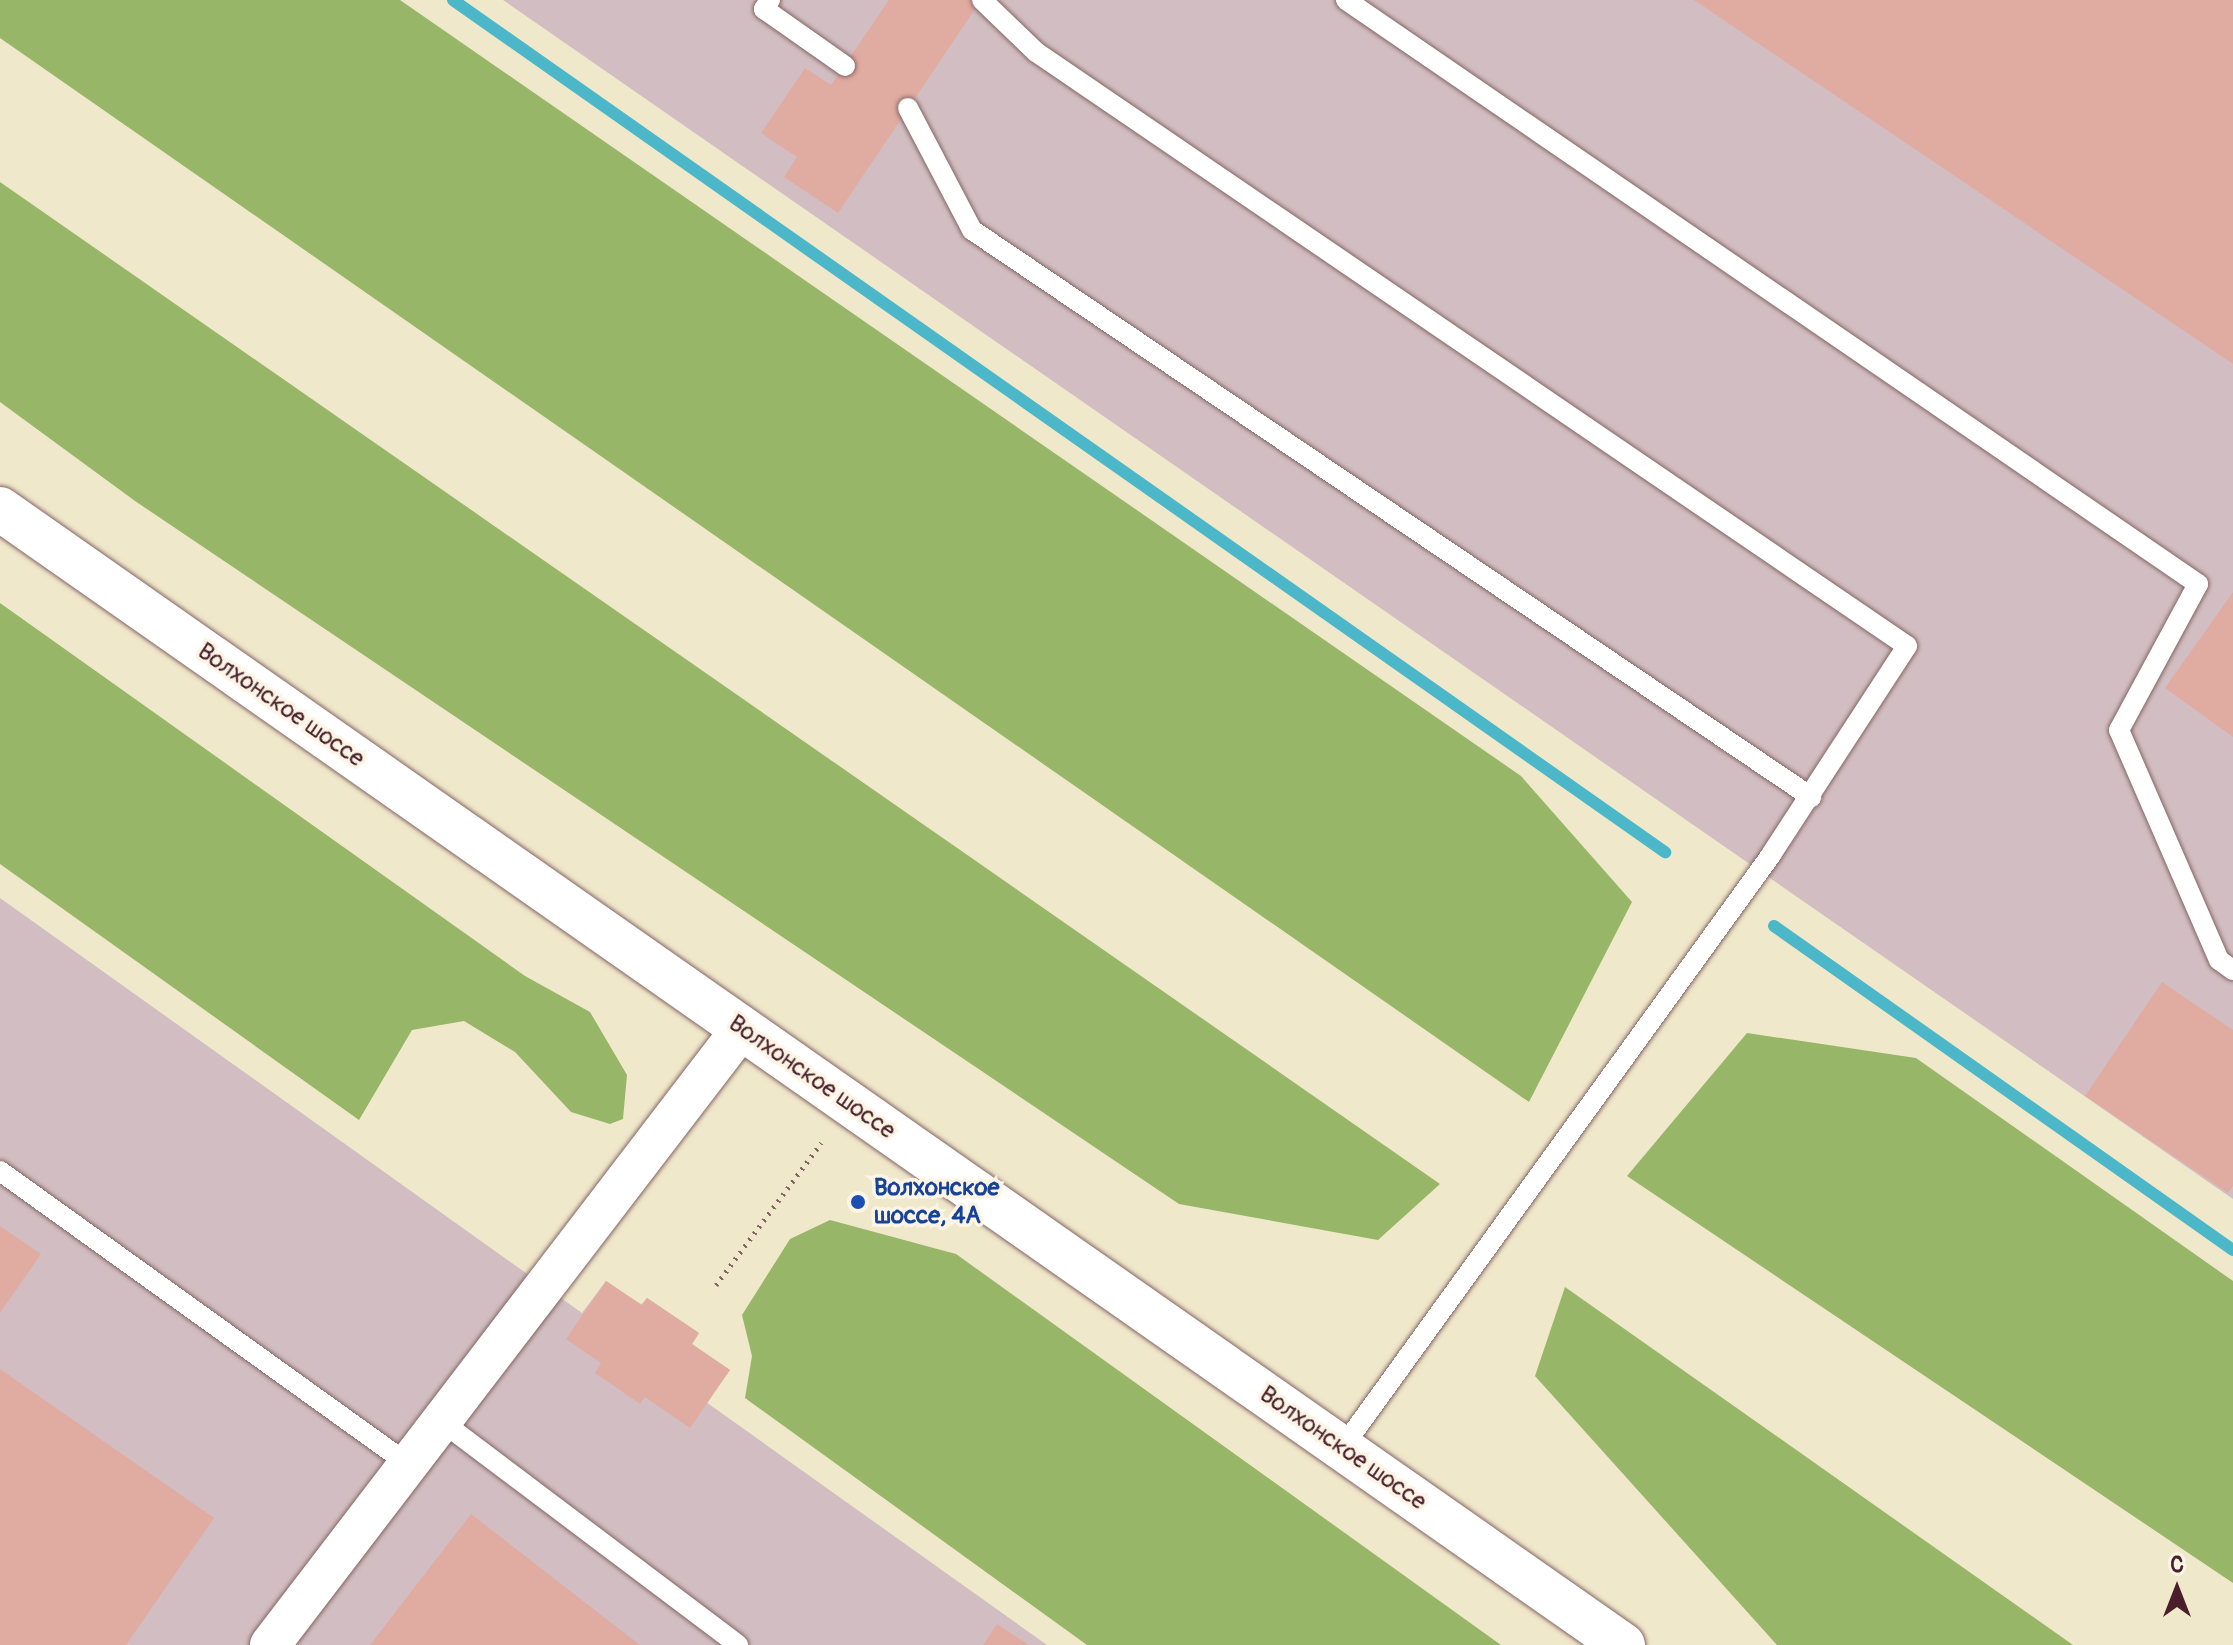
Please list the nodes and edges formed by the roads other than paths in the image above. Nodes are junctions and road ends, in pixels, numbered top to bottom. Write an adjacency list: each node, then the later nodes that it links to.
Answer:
1 (770, 0): 4 (lane)
2 (982, 0): 7 (lane)
3 (1346, 0): 8 (lane)
4 (845, 66)
5 (908, 108): 7 (lane)
6 (0, 509): 9 (main road, Волхонское шоссе)
7 (1811, 797): 12 (lane)
8 (2233, 970)
9 (742, 1028): 11 (street); 12 (main road, Волхонское шоссе)
10 (0, 1171): 13 (lane)
11 (441, 1421): 13 (street); 15 (lane)
12 (1342, 1448): 16 (main road, Волхонское шоссе)
13 (408, 1464): 14 (street)
14 (270, 1645)
15 (738, 1645)
16 (1623, 1645)

